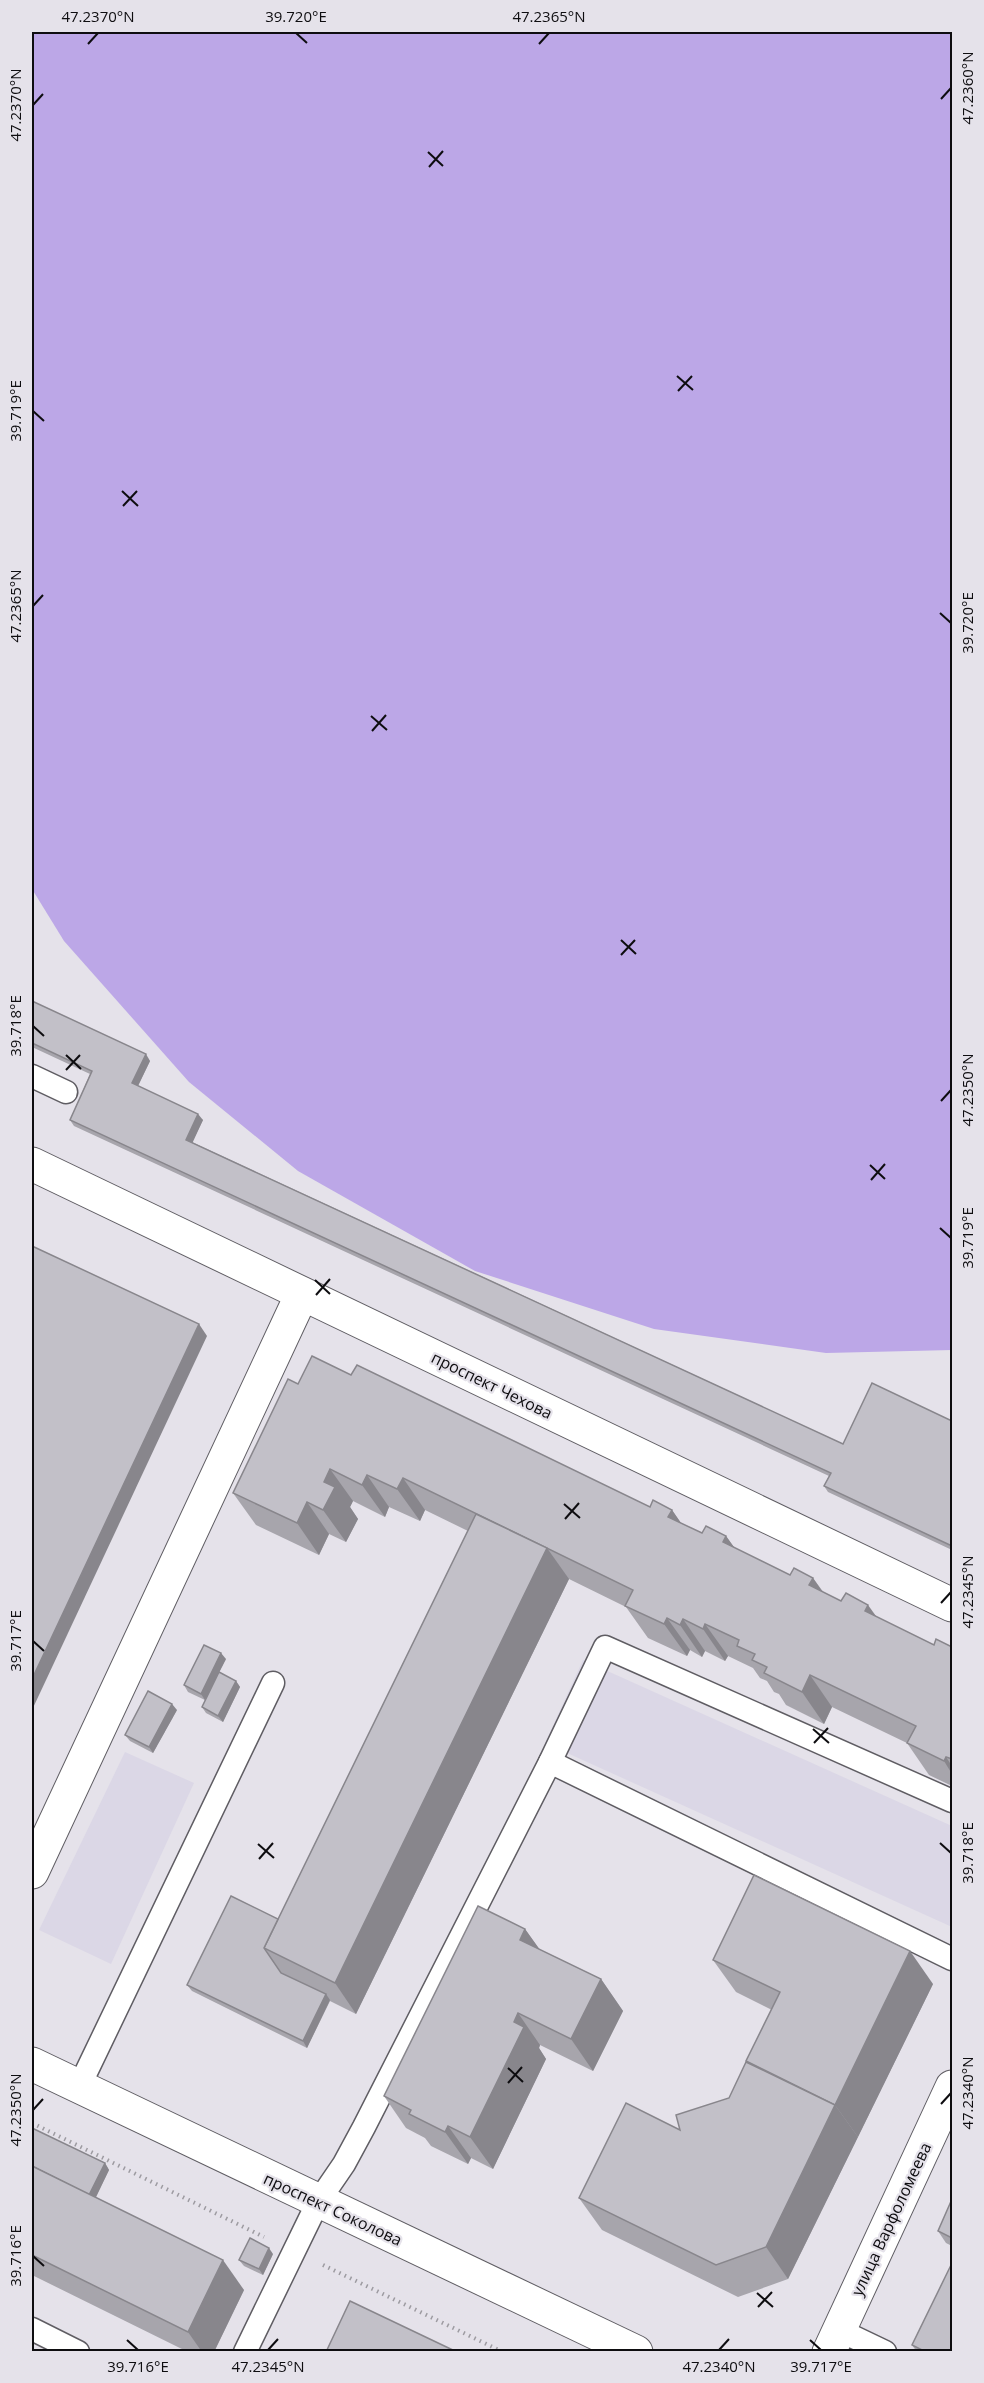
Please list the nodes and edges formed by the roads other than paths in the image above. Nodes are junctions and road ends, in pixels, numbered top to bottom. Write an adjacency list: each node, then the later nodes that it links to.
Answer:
1 (32, 1076): 2 (lane)
2 (66, 1092)
3 (32, 1164): 4 (main road, проспект Чехова)
4 (302, 1294): 5 (main road, проспект Чехова); 9 (main road)
5 (952, 1605)
6 (273, 1683): 12 (lane)
7 (550, 1762): 8 (lane); 10 (lane); 14 (lane)
8 (952, 1801)
9 (32, 1872)
10 (952, 1959)
11 (32, 2064): 12 (main road, проспект Соколова)
12 (79, 2087): 14 (main road, проспект Соколова)
13 (952, 2087): 16 (main road, улица Варфоломеева)
14 (318, 2202): 18 (lane); 19 (main road, проспект Соколова)
15 (32, 2330): 17 (lane)
16 (834, 2341): 20 (lane)
17 (78, 2352)
18 (245, 2352)
19 (636, 2352)
20 (885, 2352)

